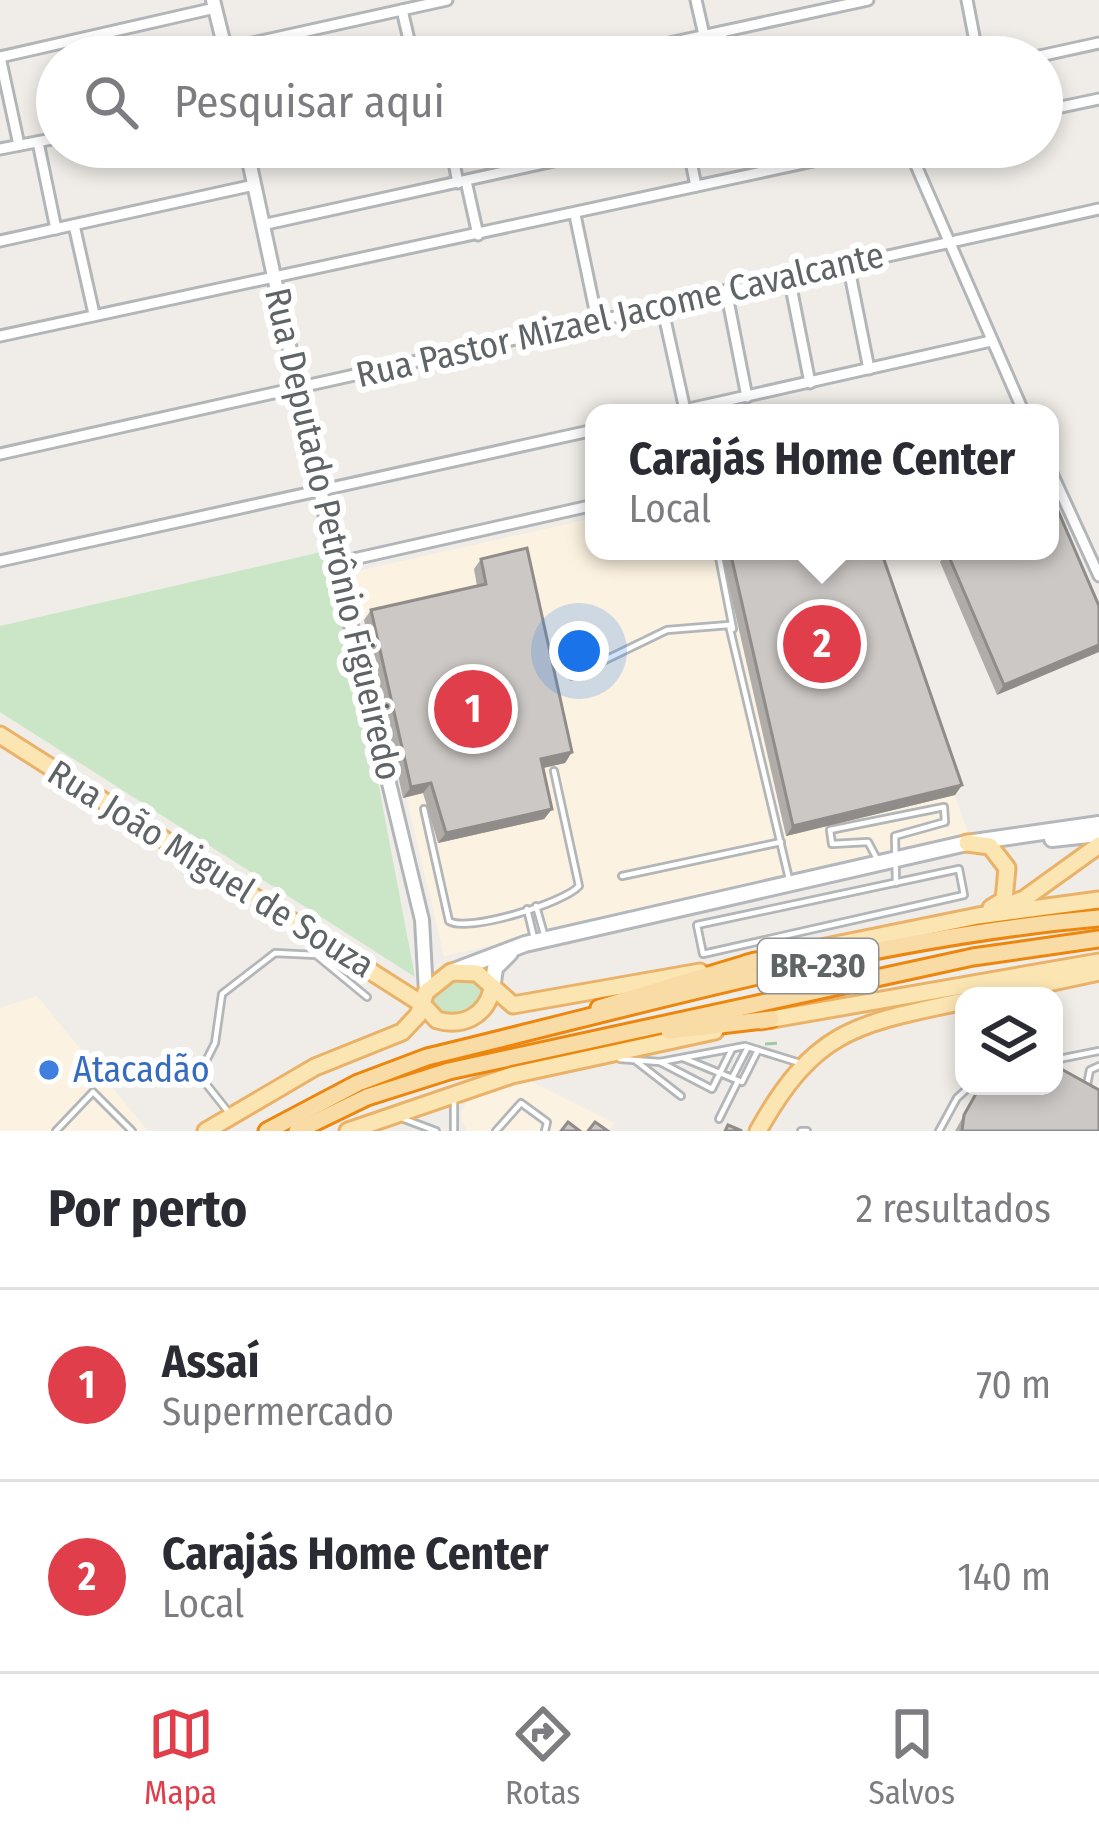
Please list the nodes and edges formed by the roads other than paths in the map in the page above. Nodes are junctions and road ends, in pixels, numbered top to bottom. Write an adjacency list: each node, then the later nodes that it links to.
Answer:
1 (383, 0): 8 (street)
2 (447, 0): 7 (street)
3 (697, 0): 10 (street)
4 (868, 0): 9 (street)
5 (967, 0): 17 (street)
6 (214, 4): 11 (street); 12 (street)
7 (402, 10): 8 (street); 14 (street)
8 (386, 13): 13 (street)
9 (721, 32): 10 (street); 16 (street)
10 (704, 35): 15 (street)
11 (85, 36)
12 (222, 36)
13 (294, 36)
14 (408, 36)
15 (700, 36)
16 (722, 36)
17 (974, 36)
18 (1099, 43): 20 (street)
19 (36, 48): 21 (street)
20 (1063, 51)
21 (0, 57): 25 (street)
22 (1099, 99): 23 (street)
23 (1063, 107)
24 (36, 142): 25 (street)
25 (20, 145): 26 (street)
26 (0, 149)
27 (43, 168): 41 (street)
28 (250, 168): 35 (street, Rua Deputado Petrônio Figueiredo)
29 (458, 168): 34 (street)
30 (524, 168): 34 (street)
31 (692, 168): 36 (street)
32 (780, 168): 36 (street)
33 (917, 168): 44 (street)
34 (462, 182): 40 (street); 42 (street)
35 (254, 185): 39 (street); 40 (street, Rua Deputado Petrônio Figueiredo)
36 (696, 186): 38 (street)
37 (1099, 209): 44 (street, Rua Pastor Mizael Jacome Cavalcante)
38 (575, 214): 42 (street); 51 (street)
39 (74, 225): 41 (street); 50 (street)
40 (262, 225): 46 (street, Rua Deputado Petrônio Figueiredo)
41 (56, 229): 43 (street)
42 (478, 235): 46 (street)
43 (0, 241)
44 (949, 242): 45 (street, Rua Pastor Mizael Jacome Cavalcante); 53 (street)
45 (848, 264): 47 (street, Rua Pastor Mizael Jacome Cavalcante); 54 (street)
46 (275, 278): 50 (street); 56 (street, Rua Deputado Petrônio Figueiredo)
47 (789, 278): 48 (street, Rua Pastor Mizael Jacome Cavalcante); 55 (street)
48 (727, 290): 49 (street, Rua Pastor Mizael Jacome Cavalcante); 57 (street)
49 (662, 306): 51 (street, Rua Pastor Mizael Jacome Cavalcante); 58 (street)
50 (94, 314): 52 (street)
51 (597, 320): 56 (street, Rua Pastor Mizael Jacome Cavalcante)
52 (0, 336)
53 (991, 341): 54 (street); 60 (street)
54 (869, 369): 55 (street)
55 (810, 383): 57 (street)
56 (298, 386): 62 (street, Rua Pastor Mizael Jacome Cavalcante); 64 (street, Rua Deputado Petrônio Figueiredo)
57 (747, 397): 59 (street)
58 (685, 404)
59 (714, 404)
60 (1019, 404)
61 (585, 432): 64 (street)
62 (0, 454)
63 (1059, 489): 69 (street)
64 (322, 492): 67 (street); 68 (street, Rua Deputado Petrônio Figueiredo)
65 (585, 507): 68 (street)
66 (720, 560): 70 (lane)
67 (0, 561)
68 (336, 563): 91 (street, Rua Deputado Petrônio Figueiredo)
69 (1099, 576)
70 (734, 630): 71 (lane); 78 (lane)
71 (572, 676)
72 (0, 735): 101 (main road, Rua João Miguel de Souza)
73 (554, 771): 87 (lane)
74 (424, 809): 88 (lane)
75 (1099, 824): 77 (main road)
76 (1099, 834): 77 (main road)
77 (999, 839): 79 (main road)
78 (781, 842): 82 (lane); 84 (lane)
79 (967, 843): 81 (main road); 89 (main road)
80 (1099, 845): 89 (main road)
81 (884, 863): 81 (lane); 83 (lane); 84 (main road); 85 (lane)
82 (622, 876)
83 (896, 883): 85 (lane); 85 (lane)
84 (790, 884): 93 (main road)
85 (881, 886)
86 (1099, 900): 89 (main road)
87 (536, 905): 88 (lane); 93 (lane)
88 (527, 909): 93 (lane)
89 (978, 916): 94 (main road, BR-230)
90 (1099, 918): 104 (highway, BR-230)
91 (422, 920): 96 (street, Rua Deputado Petrônio Figueiredo); 101 (street, Rua Deputado Petrônio Figueiredo)
92 (1099, 939): 105 (highway, BR-230)
93 (535, 942): 96 (main road); 99 (main road)
94 (755, 962): 99 (main road); 104 (highway)
95 (1099, 962): 103 (main road, BR-230)
96 (451, 972): 99 (main road); 101 (main road)
97 (1099, 972): 98 (main road)
98 (1029, 987)
99 (492, 990): 101 (main road)
100 (367, 998): 123 (lane)
101 (424, 998): 123 (main road)
102 (955, 1003): 115 (main road)
103 (771, 1019): 105 (highway); 110 (main road)
104 (540, 1030): 130 (highway, BR-230)
105 (559, 1046): 131 (highway, BR-230)
106 (748, 1047): 107 (lane); 108 (lane); 118 (lane)
107 (733, 1048): 111 (lane); 117 (lane)
108 (758, 1050): 115 (lane); 118 (lane)
109 (1099, 1051): 112 (lane)
110 (603, 1056): 113 (lane); 120 (main road)
111 (683, 1058): 114 (lane); 117 (lane)
112 (1063, 1058)
113 (636, 1061): 114 (lane); 122 (lane)
114 (660, 1063): 117 (lane)
115 (800, 1064): 138 (main road)
116 (1099, 1066): 119 (lane)
117 (720, 1074): 118 (lane)
118 (735, 1080): 125 (lane)
119 (1074, 1083)
120 (461, 1091): 124 (main road); 134 (lane)
121 (960, 1095): 139 (lane)
122 (681, 1096)
123 (230, 1114): 129 (main road)
124 (387, 1114): 132 (main road); 133 (lane)
125 (719, 1118)
126 (501, 1123): 135 (lane); 136 (lane); 137 (lane)
127 (56, 1131): 128 (lane)
128 (132, 1131)
129 (206, 1131)
130 (267, 1131)
131 (297, 1131)
132 (348, 1131)
133 (436, 1131)
134 (454, 1131)
135 (496, 1131)
136 (513, 1131)
137 (545, 1131)
138 (758, 1131)
139 (939, 1131)

